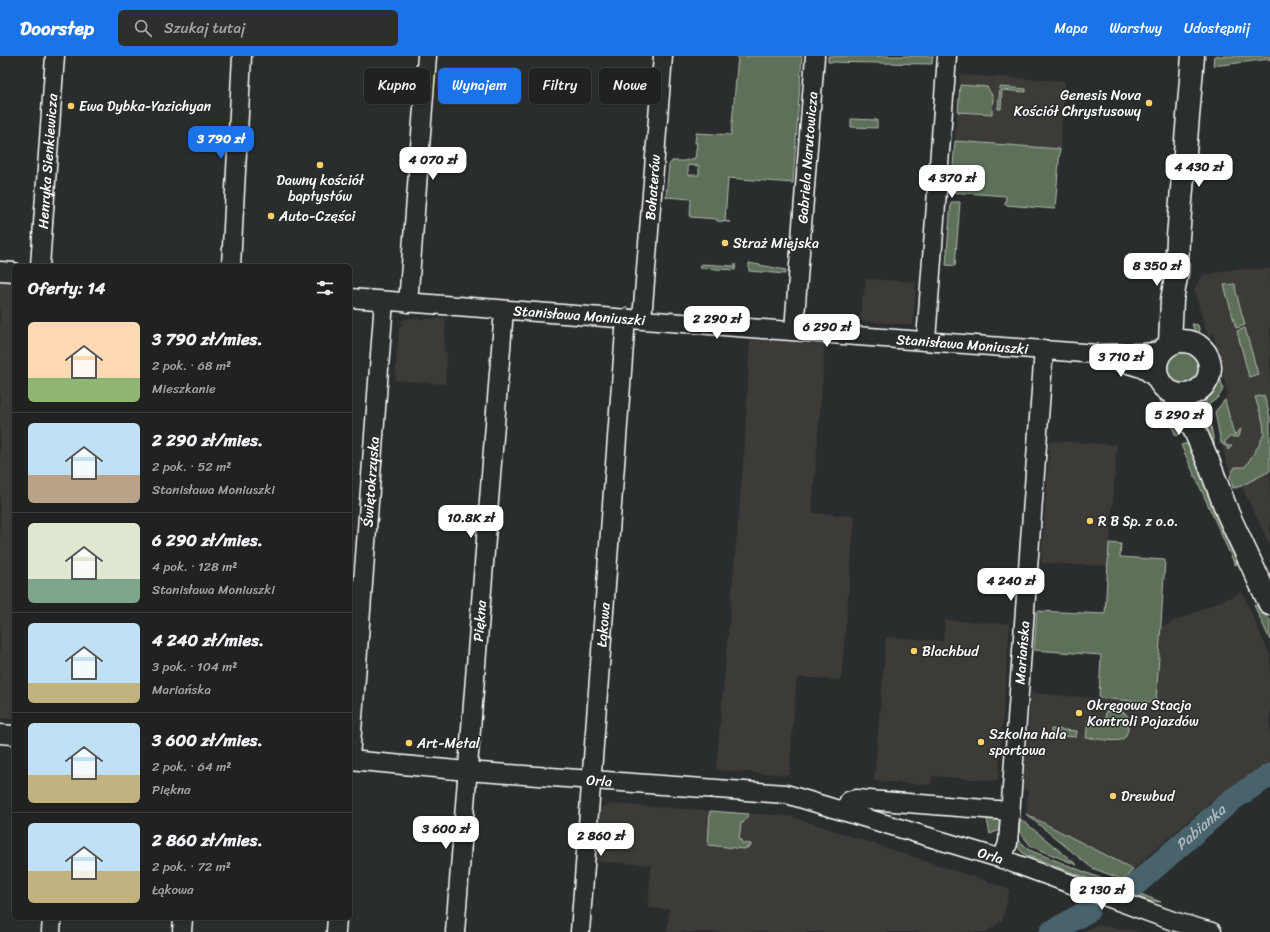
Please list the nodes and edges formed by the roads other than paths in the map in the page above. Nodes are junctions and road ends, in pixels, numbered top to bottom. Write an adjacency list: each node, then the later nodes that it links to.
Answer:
1 (55, 56): 8 (street, Henryka Sienkiewicza)
2 (242, 56): 9 (street)
3 (427, 56): 14 (street)
4 (663, 56): 16 (street, Bohaterów)
5 (815, 56): 17 (street, Gabriela Narutowicza)
6 (947, 56): 18 (street)
7 (1193, 56): 19 (main road)
8 (40, 264)
9 (230, 264)
10 (0, 271): 11 (street)
11 (12, 272)
12 (352, 298): 13 (street, Stanisława Moniuszki)
13 (384, 301): 14 (street, Stanisława Moniuszki); 26 (street, Świętokrzyska)
14 (408, 303): 15 (street, Stanisława Moniuszki)
15 (504, 310): 16 (street, Stanisława Moniuszki); 30 (street, Piękna)
16 (634, 319): 17 (street, Stanisława Moniuszki); 31 (street, Łąkowa)
17 (794, 330): 18 (street, Stanisława Moniuszki)
18 (926, 340): 20 (street, Stanisława Moniuszki)
19 (1174, 345): 21 (street, Stanisława Moniuszki); 22 (main road); 23 (main road)
20 (1044, 349): 21 (street, Stanisława Moniuszki); 33 (street, Mariańska)
21 (1097, 354): 22 (street, Stanisława Moniuszki)
22 (1166, 387): 23 (main road); 24 (main road)
23 (1202, 387): 24 (main road)
24 (1208, 461): 25 (main road)
25 (1270, 604)
26 (352, 732)
27 (0, 734): 28 (street)
28 (12, 735)
29 (352, 759): 30 (street, Orla)
30 (467, 771): 31 (street, Orla); 41 (street, Piękna)
31 (592, 780): 32 (street, Orla); 42 (street, Łąkowa)
32 (846, 811): 33 (street); 34 (street, Orla)
33 (1010, 811): 34 (street, Mariańska)
34 (1002, 859): 43 (street, Orla)
35 (52, 920): 38 (street)
36 (183, 920): 39 (street)
37 (337, 920): 40 (street)
38 (51, 932)
39 (182, 932)
40 (336, 932)
41 (454, 932)
42 (580, 932)
43 (1212, 932)

